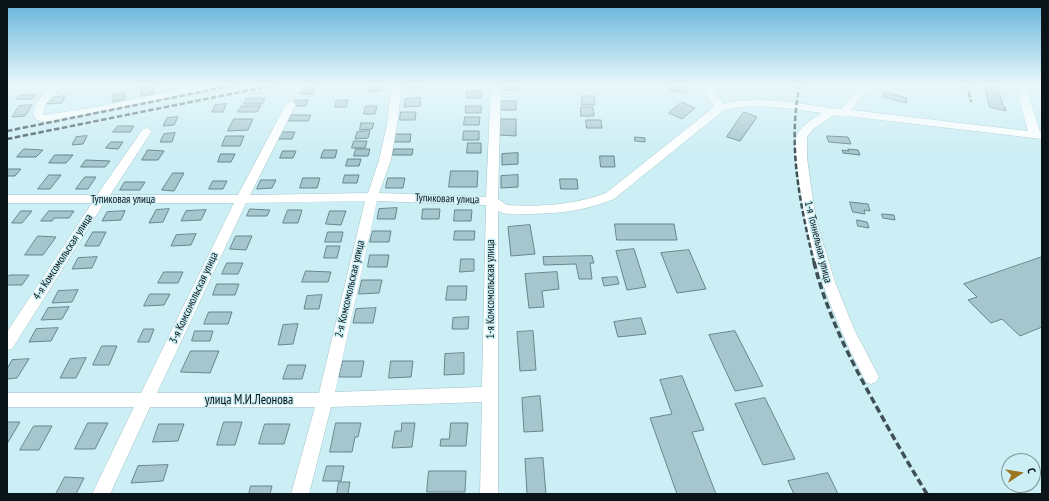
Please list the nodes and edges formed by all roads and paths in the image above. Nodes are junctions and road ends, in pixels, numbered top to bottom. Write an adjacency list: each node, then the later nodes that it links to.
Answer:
1 (40, 107): 2 (street)
2 (105, 107)
3 (289, 107): 16 (street, 3-я Комсомольская улица)
4 (395, 107): 13 (street, 2-я Комсомольская улица)
5 (495, 107): 17 (street, 1-я Комсомольская улица)
6 (790, 107): 10 (street, Тупиковая улица)
7 (843, 107): 10 (street, 1-я Тоннельная улица)
8 (1028, 107): 12 (street)
9 (720, 108): 17 (street, Тупиковая улица)
10 (837, 113): 12 (street, Тупиковая улица); 19 (street, 1-я Тоннельная улица)
11 (147, 131): 15 (street, 4-я Комсомольская улица)
12 (1038, 136)
13 (372, 197): 16 (street, Тупиковая улица); 17 (street, Тупиковая улица); 23 (street, 2-я Комсомольская улица)
14 (7, 199): 15 (street, Тупиковая улица)
15 (100, 200): 16 (street, Тупиковая улица); 18 (street, 4-я Комсомольская улица)
16 (242, 200): 22 (street, 3-я Комсомольская улица)
17 (492, 201): 20 (street, 1-я Комсомольская улица)
18 (7, 344)
19 (871, 377)
20 (490, 394): 23 (street, улица М.И.Леонова); 26 (street, 1-я Комсомольская улица)
21 (7, 400): 22 (street, улица М.И.Леонова)
22 (146, 400): 23 (street, улица М.И.Леонова); 24 (street, 3-я Комсомольская улица)
23 (325, 400): 25 (street, 2-я Комсомольская улица)
24 (101, 494)
25 (300, 494)
26 (490, 494)

